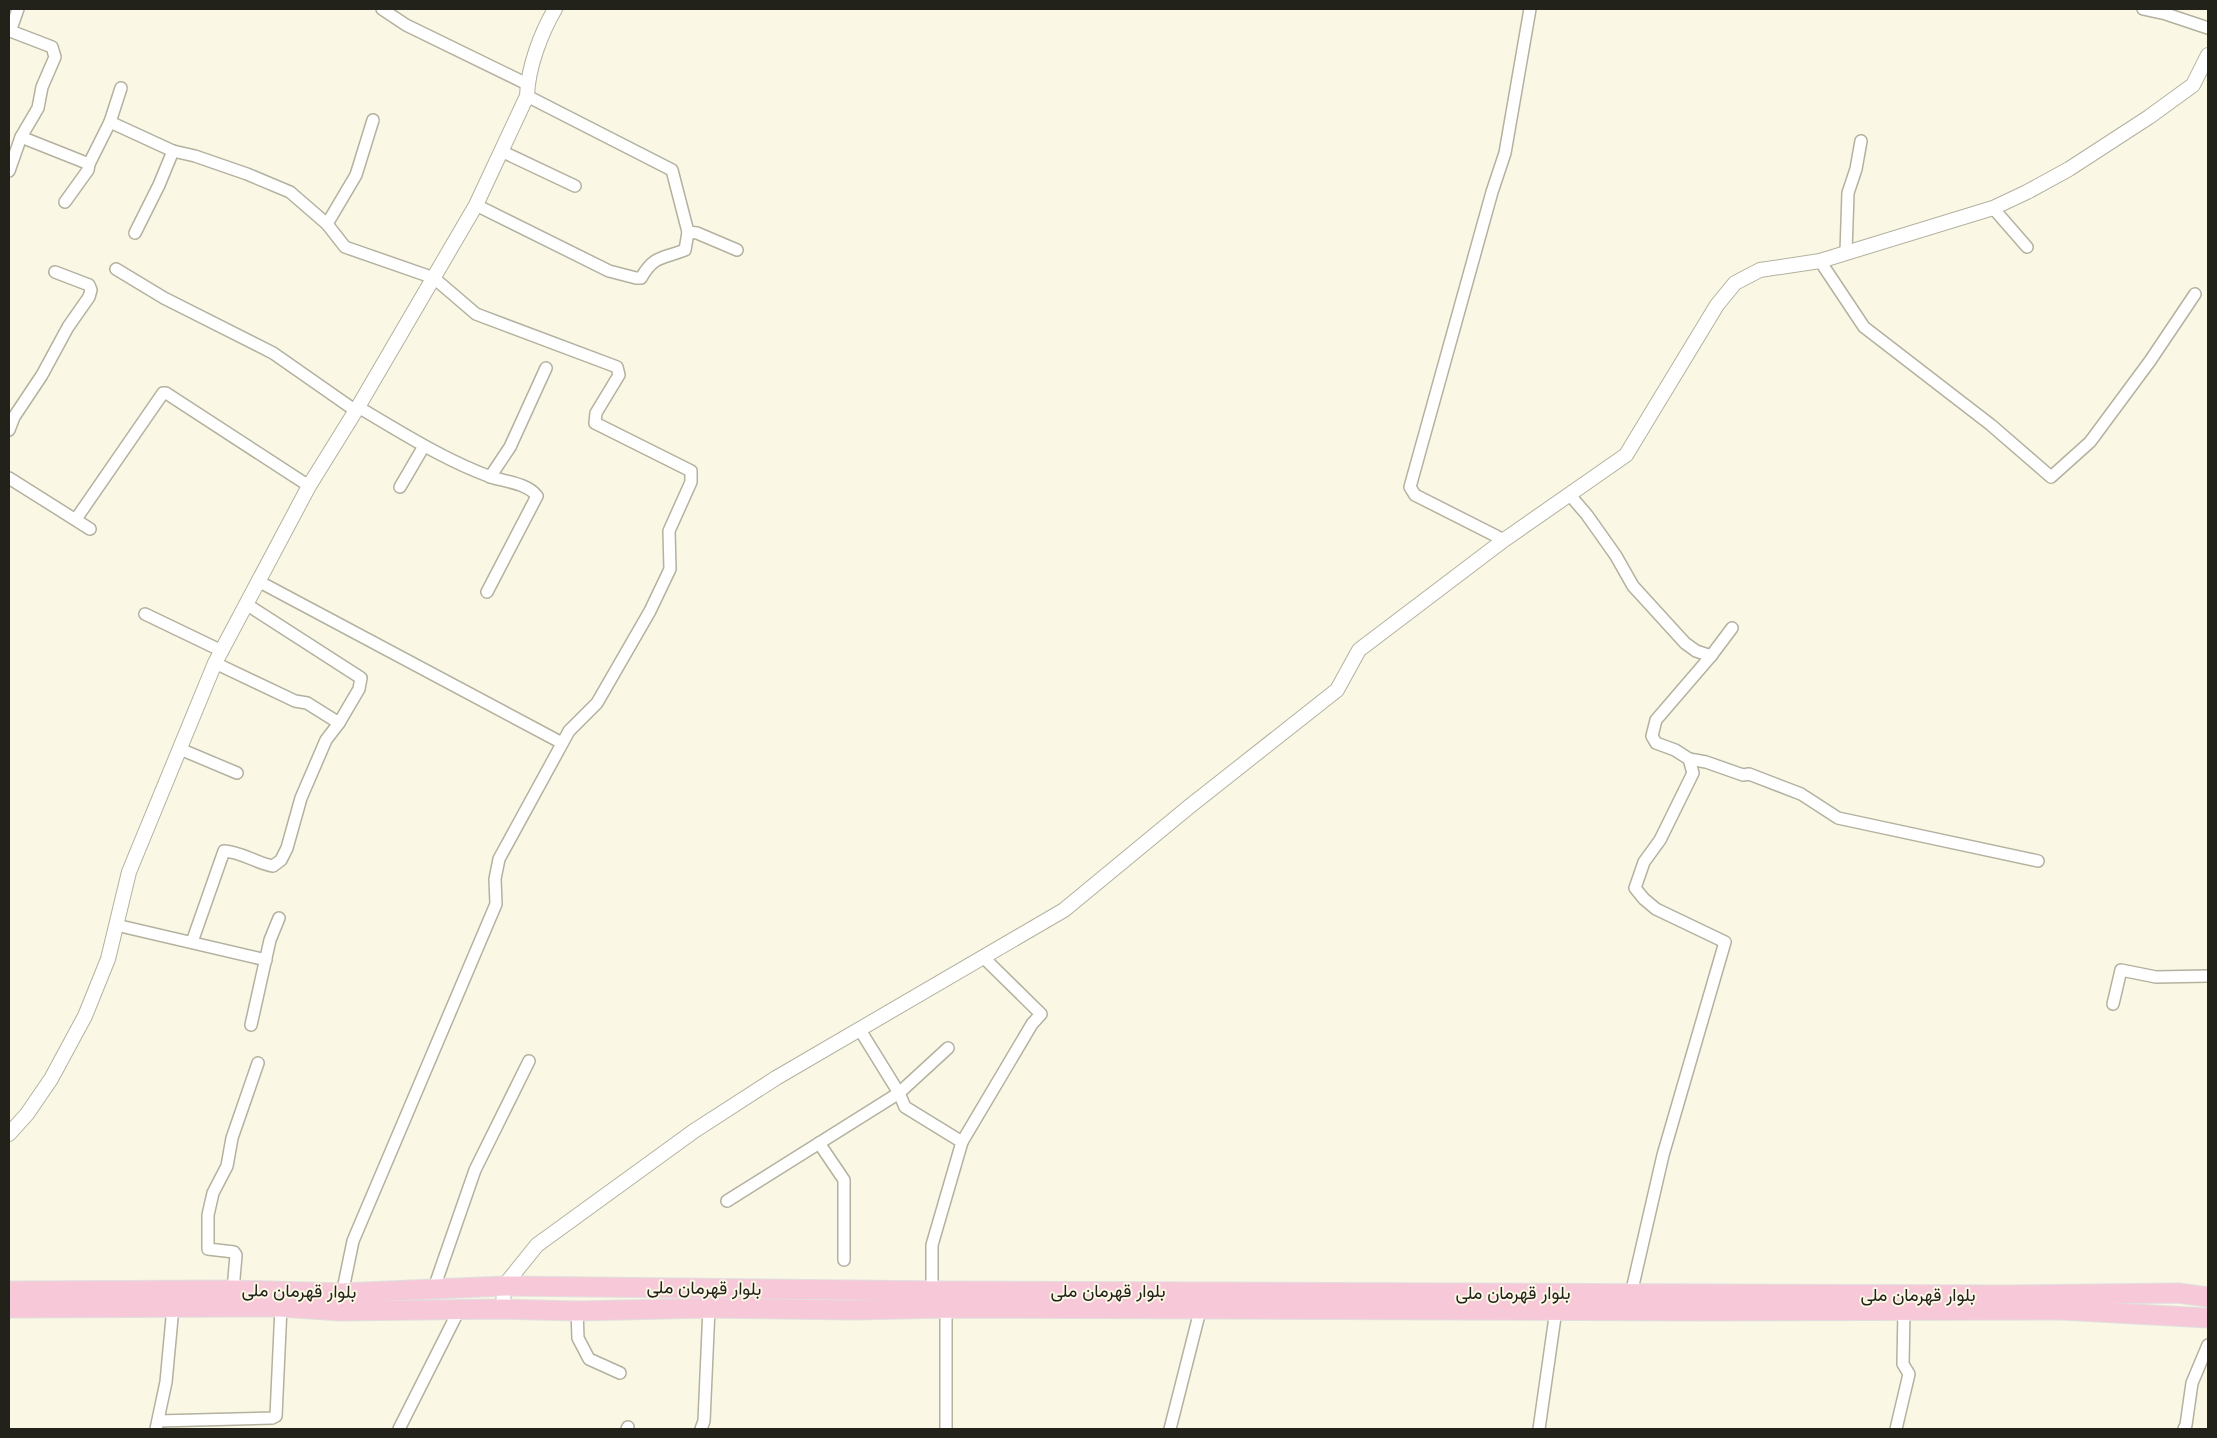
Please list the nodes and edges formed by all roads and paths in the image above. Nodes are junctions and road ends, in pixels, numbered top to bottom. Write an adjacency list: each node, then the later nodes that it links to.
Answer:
1 (18, 9): 12 (street)
2 (382, 9): 9 (street)
3 (555, 9): 9 (street)
4 (1530, 9): 44 (street)
5 (2143, 9): 6 (street)
6 (2208, 28)
7 (2208, 55): 21 (street)
8 (121, 88): 11 (street)
9 (527, 90): 15 (street); 23 (street)
10 (373, 120): 22 (street)
11 (110, 122): 14 (street); 16 (street)
12 (21, 137): 16 (street); 17 (street)
13 (1861, 141): 27 (street)
14 (173, 151): 22 (street); 24 (street)
15 (501, 151): 18 (street); 20 (street)
16 (89, 164): 19 (street)
17 (9, 171)
18 (575, 186)
19 (65, 202)
20 (476, 205): 23 (street); 31 (street)
21 (1993, 208): 25 (street); 27 (street)
22 (327, 224): 31 (street)
23 (688, 232): 26 (street)
24 (135, 233)
25 (2027, 247)
26 (738, 250)
27 (1846, 252): 28 (street)
28 (1820, 261): 32 (street); 41 (street)
29 (116, 269): 34 (street)
30 (55, 272): 35 (street)
31 (434, 278): 34 (street); 53 (street)
32 (2195, 294)
33 (546, 368): 37 (street)
34 (357, 409): 36 (street); 39 (street)
35 (9, 430)
36 (424, 446): 37 (street); 40 (street)
37 (490, 477): 46 (street)
38 (9, 478): 42 (street)
39 (309, 486): 42 (street); 45 (street)
40 (400, 487)
41 (1569, 494): 44 (street); 50 (street)
42 (76, 519): 43 (street)
43 (90, 529)
44 (1504, 540): 61 (street)
45 (258, 581): 47 (street); 53 (street)
46 (487, 592)
47 (246, 604): 51 (street); 52 (street)
48 (146, 614): 51 (street)
49 (1732, 628): 50 (street)
50 (1711, 656): 55 (street)
51 (218, 657): 52 (street); 54 (street)
52 (339, 724): 60 (street)
53 (562, 743): 84 (street)
54 (180, 749): 56 (street); 59 (street)
55 (1689, 759): 57 (street); 80 (street)
56 (237, 773)
57 (2038, 861)
58 (280, 918): 62 (street)
59 (116, 924): 60 (street); 71 (street)
60 (192, 942): 62 (street)
61 (983, 957): 66 (street); 72 (street)
62 (266, 960): 65 (street)
63 (2208, 976): 64 (street)
64 (2113, 1004)
65 (251, 1025)
66 (860, 1030): 70 (street); 76 (street)
67 (948, 1048): 70 (street)
68 (530, 1061): 77 (street)
69 (258, 1062): 78 (street)
70 (899, 1093): 72 (street); 73 (street)
71 (9, 1134)
72 (962, 1142): 81 (street)
73 (818, 1143): 74 (street); 75 (street)
74 (727, 1201)
75 (844, 1260)
76 (504, 1286): 77 (highway, بلوار قهرمان ملی); 81 (highway, بلوار قهرمان ملی); 89 (street)
77 (434, 1288): 84 (highway, بلوار قهرمان ملی)
78 (233, 1290): 79 (highway, بلوار قهرمان ملی); 84 (highway, بلوار قهرمان ملی)
79 (9, 1291)
80 (1631, 1294): 82 (highway, بلوار قهرمان ملی); 83 (highway, بلوار قهرمان ملی)
81 (941, 1296): 83 (highway, بلوار قهرمان ملی); 88 (highway, بلوار قهرمان ملی); 100 (street)
82 (2208, 1297)
83 (1202, 1300): 91 (highway, بلوار قهرمان ملی); 101 (street)
84 (341, 1302): 86 (highway, بلوار قهرمان ملی); 90 (highway, بلوار قهرمان ملی)
85 (172, 1307): 86 (highway, بلوار قهرمان ملی); 87 (highway, بلوار قهرمان ملی); 97 (street)
86 (281, 1307): 97 (street)
87 (9, 1308)
88 (709, 1308): 93 (highway, بلوار قهرمان ملی); 99 (street)
89 (504, 1309): 90 (highway, بلوار قهرمان ملی); 93 (highway, بلوار قهرمان ملی)
90 (459, 1310): 98 (street)
91 (1556, 1310): 92 (highway, بلوار قهرمان ملی); 102 (street)
92 (1904, 1310): 94 (highway, بلوار قهرمان ملی); 103 (street)
93 (577, 1311): 96 (street)
94 (2208, 1318)
95 (2208, 1345): 104 (street)
96 (620, 1373)
97 (157, 1425)
98 (403, 1428)
99 (700, 1429)
100 (946, 1429)
101 (1170, 1429)
102 (1539, 1429)
103 (1896, 1429)
104 (2184, 1429)

